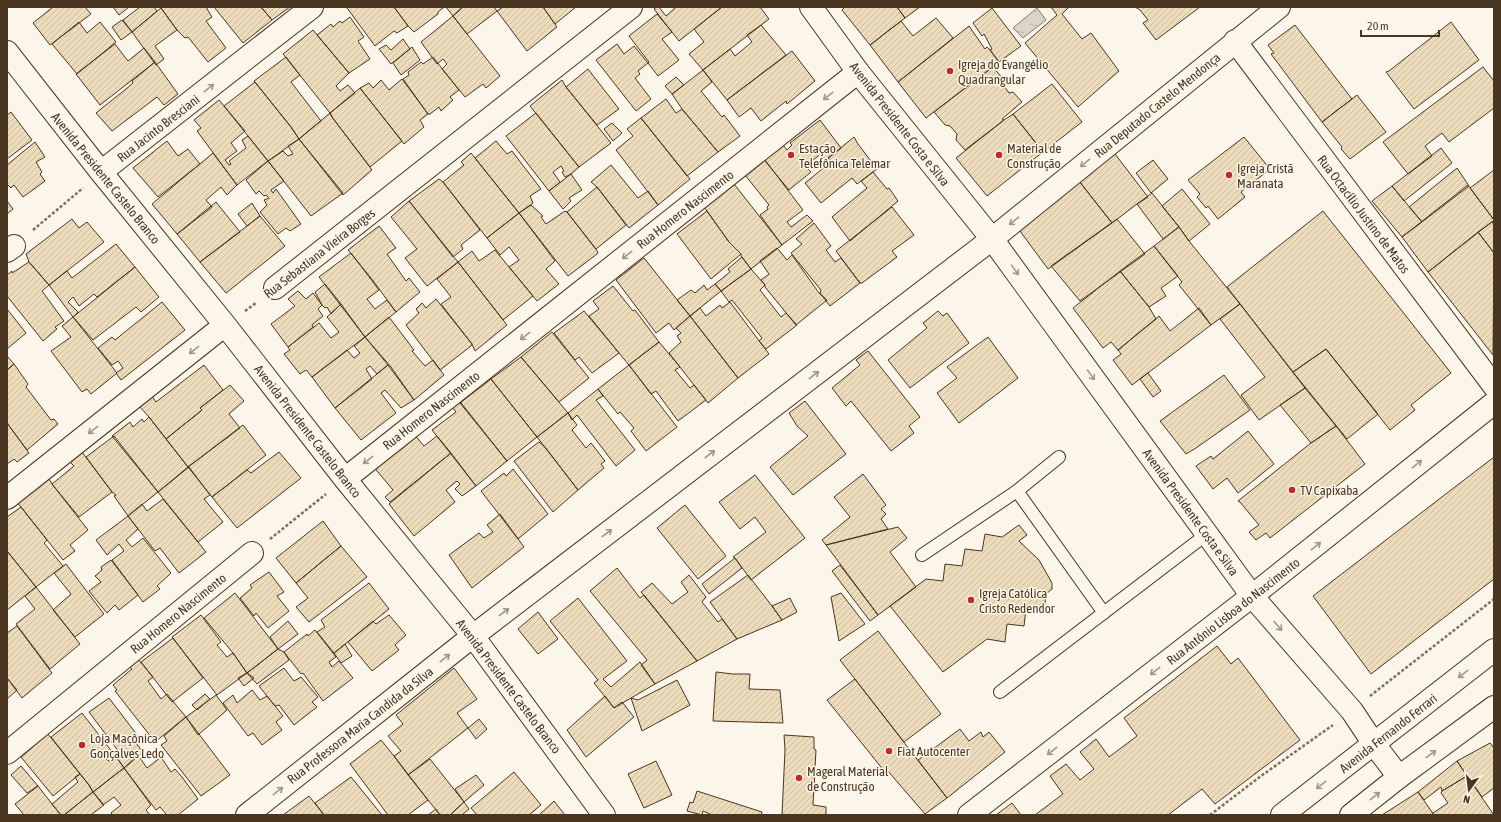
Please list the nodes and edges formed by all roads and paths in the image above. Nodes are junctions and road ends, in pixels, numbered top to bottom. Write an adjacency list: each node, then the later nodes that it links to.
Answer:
1 (312, 7): 8 (street, Rua Jacinto Bresciani, one-way to 1)
2 (631, 7): 11 (street, Rua Sebastiana Vieira Borges)
3 (1279, 7): 5 (street, Rua Deputado Castelo Mendonça)
4 (816, 9): 7 (street, Avenida Presidente Costa e Silva)
5 (1235, 42): 9 (street, Rua Deputado Castelo Mendonça, one-way to 9); 13 (street, Rua Octacílio Justino de Matos)
6 (7, 52): 8 (street, Avenida Presidente Castelo Branco)
7 (858, 72): 9 (street, Avenida Presidente Costa e Silva); 16 (street, Rua Homero Nascimento, one-way to 16)
8 (101, 172): 10 (path); 12 (street, Avenida Presidente Castelo Branco)
9 (992, 239): 19 (street, Avenida Presidente Costa e Silva, one-way to 19); 25 (street, one-way to 9)
10 (10, 248)
11 (275, 288): 12 (path, Rua Sebastiana Vieira Borges)
12 (225, 326): 16 (street, Avenida Presidente Castelo Branco); 18 (street, one-way to 18)
13 (1494, 386)
14 (1494, 403): 22 (street, Rua Antônio Lisboa do Nascimento, one-way to 14)
15 (1059, 457): 17 (lane)
16 (345, 479): 20 (path); 25 (street, Avenida Presidente Castelo Branco)
17 (1017, 491): 21 (lane); 24 (lane)
18 (7, 498)
19 (1207, 534): 22 (street, Avenida Presidente Costa e Silva); 24 (lane)
20 (252, 554): 31 (street, Rua Homero Nascimento)
21 (922, 555)
22 (1252, 596): 29 (street, Avenida Presidente Costa e Silva, one-way to 29); 35 (street, Rua Antônio Lisboa do Nascimento, one-way to 35)
23 (1494, 599): 29 (path)
24 (1104, 613): 27 (lane)
25 (473, 636): 33 (street, Rua Professora Maria Candida da Silva, one-way to 25); 34 (street, Avenida Presidente Castelo Branco)
26 (1494, 650): 30 (street, Avenida Fernando Ferrari, one-way to 30)
27 (1000, 692)
28 (1494, 707): 32 (street, one-way to 28)
29 (1352, 710): 30 (street, Avenida Presidente Costa e Silva); 36 (path)
30 (1374, 744): 32 (street, Avenida Presidente Costa e Silva); 37 (street, Avenida Fernando Ferrari, one-way to 37)
31 (7, 753)
32 (1399, 777): 38 (street, one-way to 32)
33 (248, 815)
34 (604, 815)
35 (969, 815)
36 (1210, 815)
37 (1282, 815)
38 (1351, 815)

